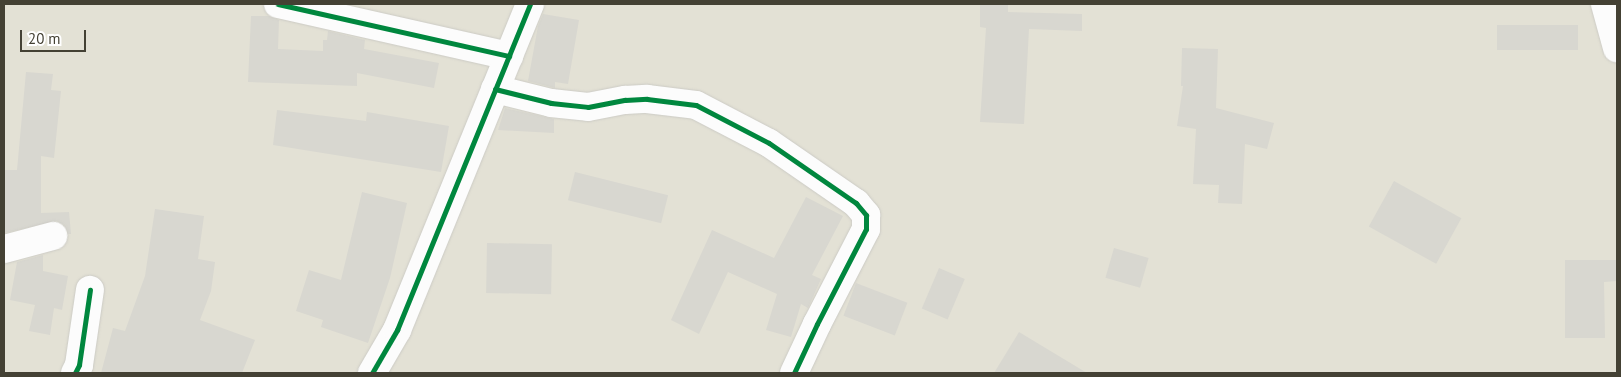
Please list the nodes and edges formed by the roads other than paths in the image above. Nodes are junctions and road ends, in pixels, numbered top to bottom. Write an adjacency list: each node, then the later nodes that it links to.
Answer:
1 (278, 4): 5 (street)
2 (530, 4): 5 (street)
3 (1605, 4): 4 (street)
4 (1617, 48)
5 (509, 56): 6 (street)
6 (495, 89): 11 (street); 12 (street)
7 (53, 236): 8 (street)
8 (4, 249)
9 (90, 290): 10 (street)
10 (75, 373)
11 (372, 373)
12 (794, 373)

